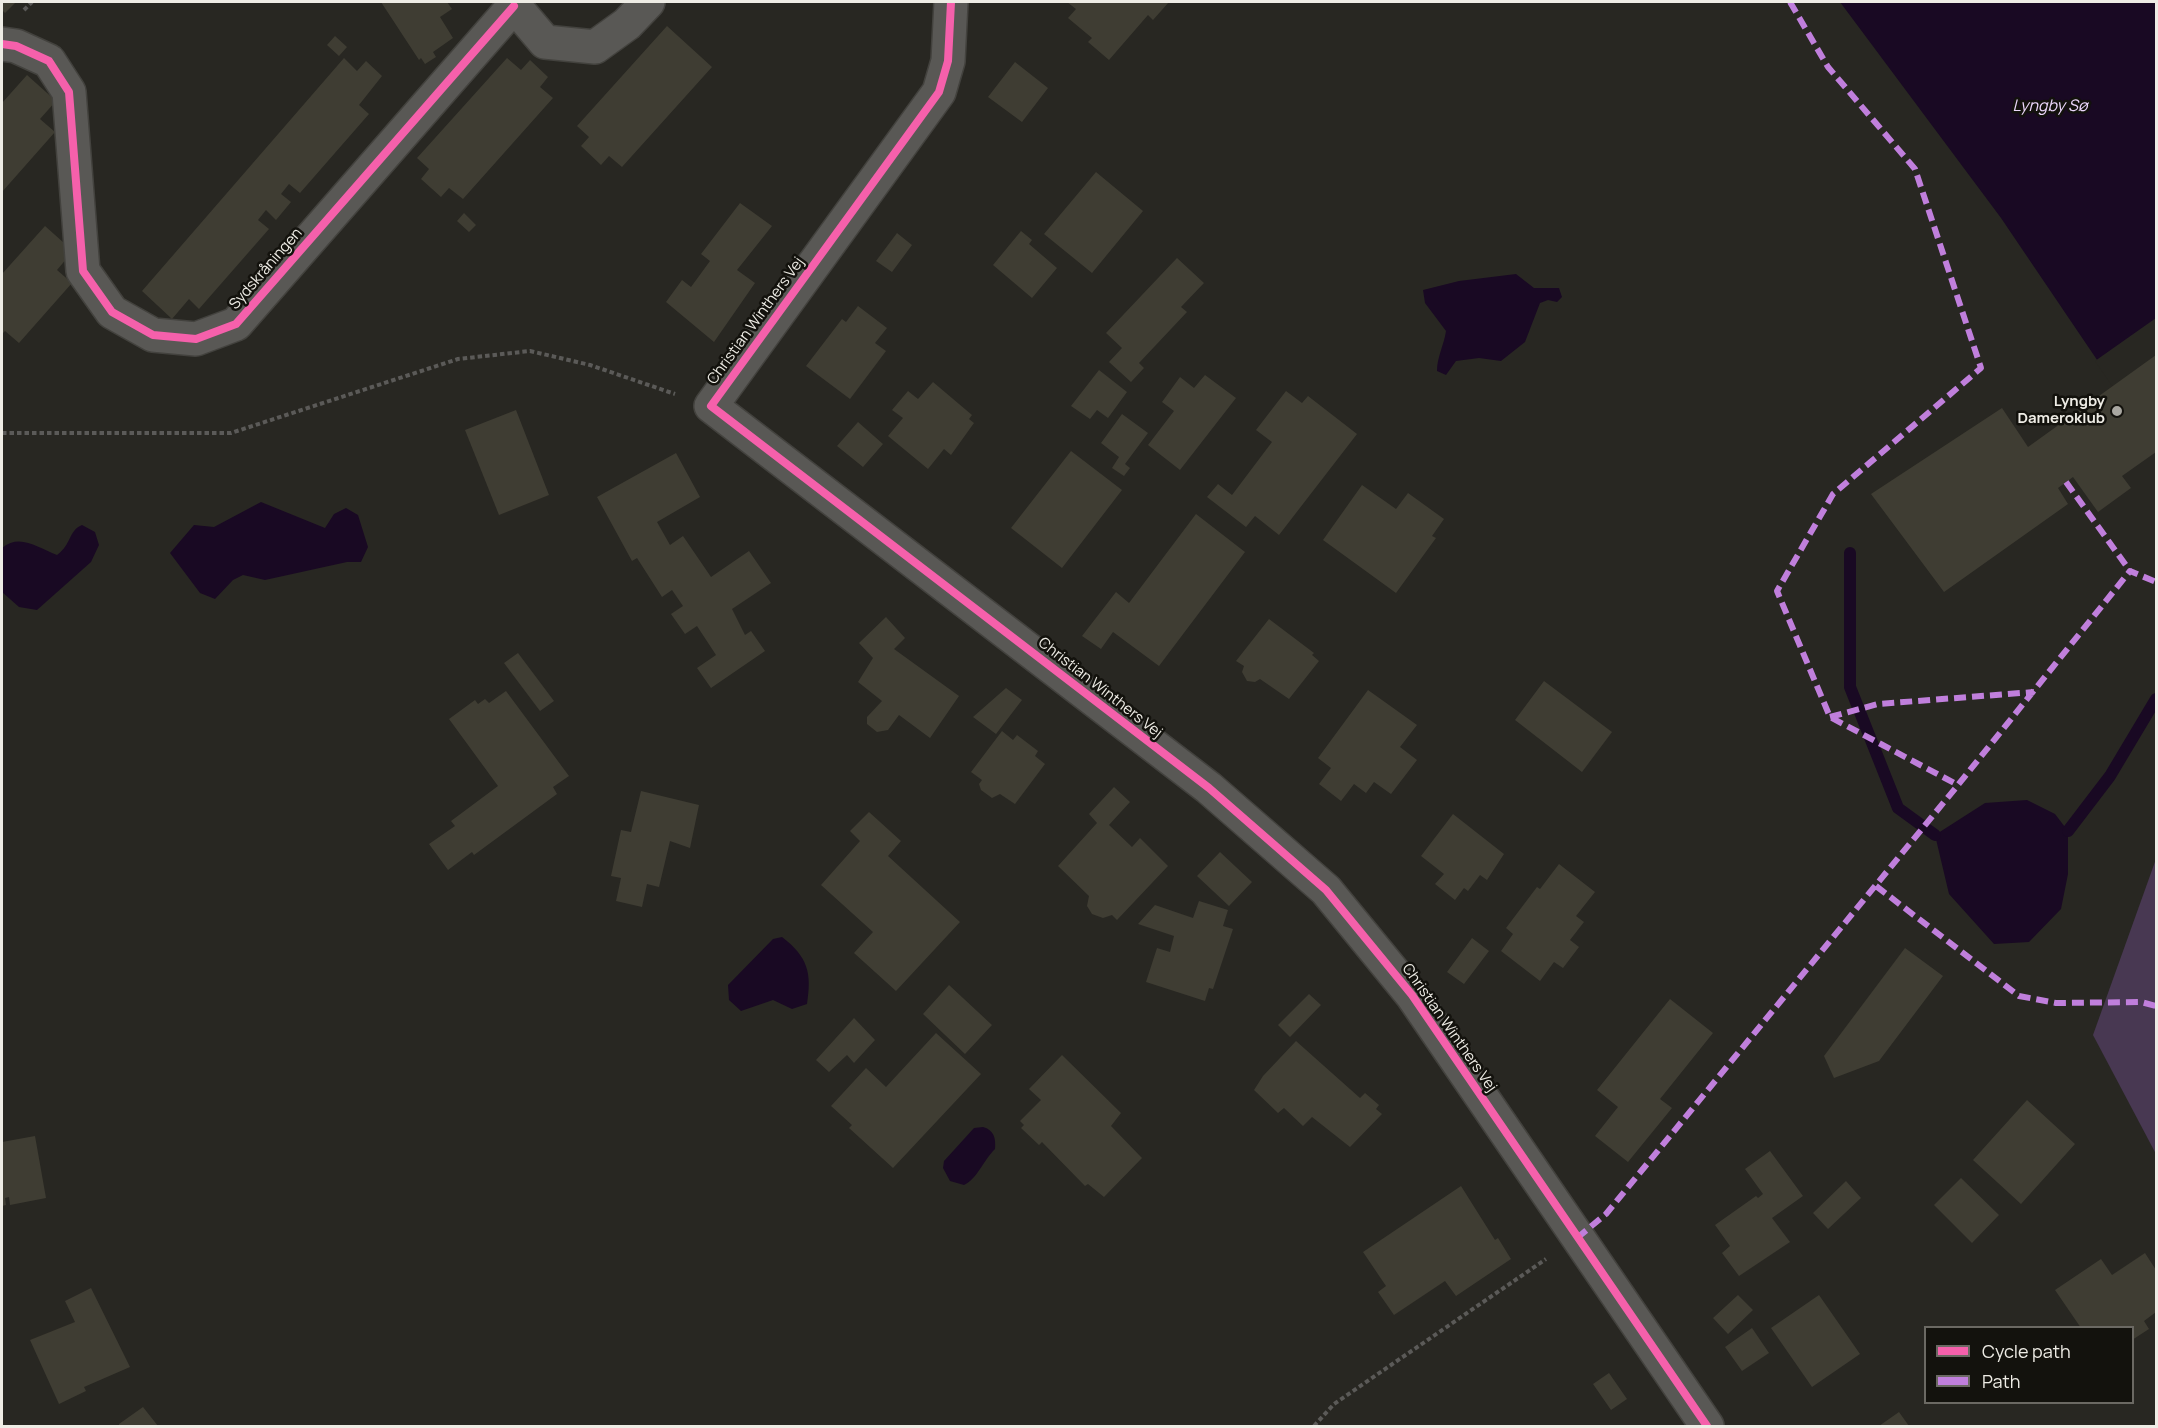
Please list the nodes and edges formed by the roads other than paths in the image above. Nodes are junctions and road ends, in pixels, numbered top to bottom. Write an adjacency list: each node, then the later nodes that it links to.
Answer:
1 (648, 2): 3 (street, Sydskråningen)
2 (951, 2): 5 (street, Christian Winthers Vej)
3 (512, 4): 4 (street, Sydskråningen)
4 (2, 44)
5 (1707, 1426)

